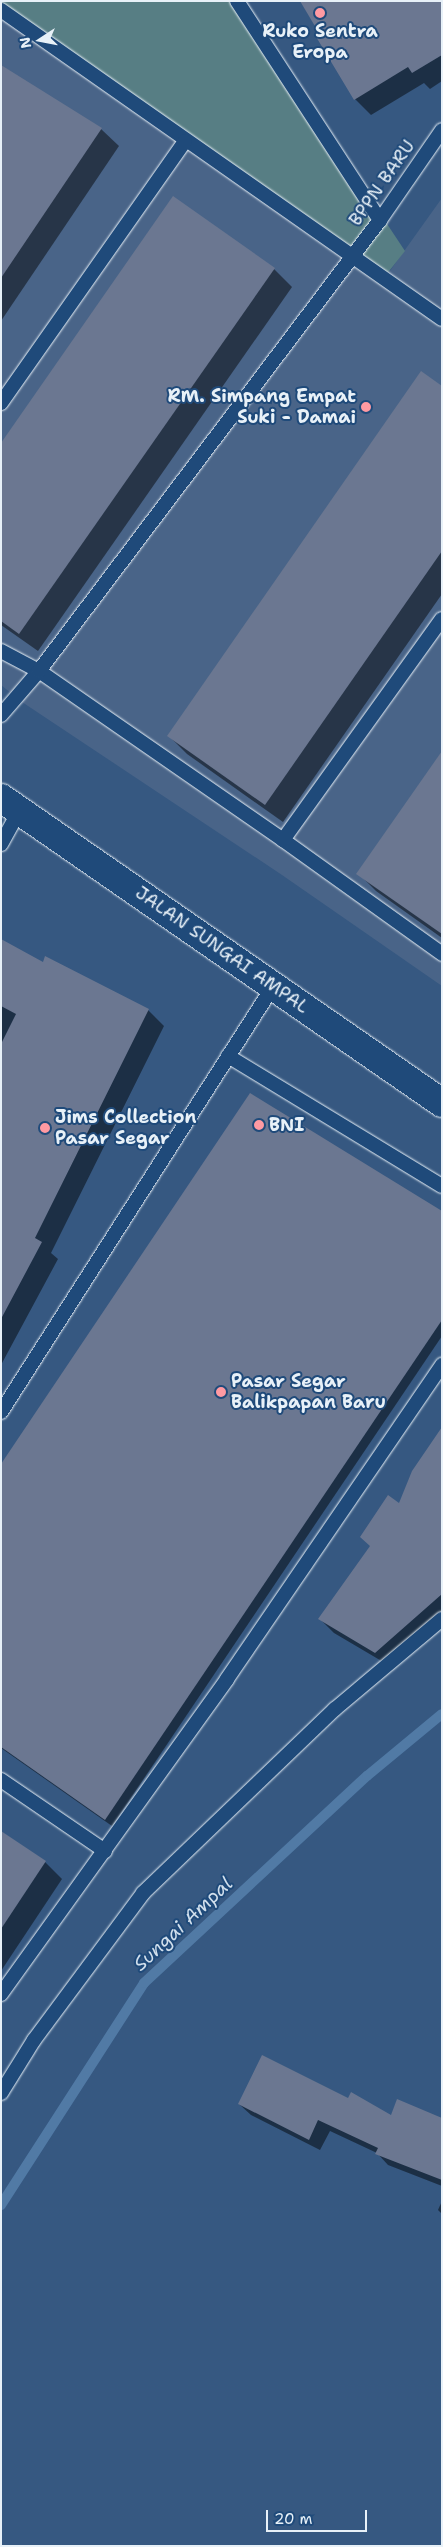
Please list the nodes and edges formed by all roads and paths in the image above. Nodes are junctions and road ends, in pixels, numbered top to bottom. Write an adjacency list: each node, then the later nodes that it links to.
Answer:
1 (237, 1): 5 (lane)
2 (1, 10): 4 (lane)
3 (442, 130): 5 (lane, BPPN BARU)
4 (186, 141): 6 (lane); 8 (lane)
5 (380, 220): 6 (lane, BPPN BARU)
6 (352, 256): 7 (lane); 11 (lane, BPPN BARU)
7 (442, 319)
8 (1, 403)
9 (442, 619): 14 (lane)
10 (1, 651): 11 (lane)
11 (39, 671): 12 (lane, BPPN BARU); 14 (lane)
12 (1, 716)
13 (11, 804): 15 (lane); 17 (main road, JALAN SUNGAI AMPAL)
14 (283, 840): 16 (lane)
15 (1, 844)
16 (442, 954)
17 (274, 985): 18 (lane); 19 (main road, JALAN SUNGAI AMPAL)
18 (228, 1056): 20 (lane); 22 (lane)
19 (442, 1103)
20 (442, 1186)
21 (442, 1365): 25 (lane)
22 (1, 1412)
23 (442, 1619): 27 (lane)
24 (1, 1780): 25 (lane)
25 (105, 1851): 26 (lane)
26 (1, 1994)
27 (1, 2093)

